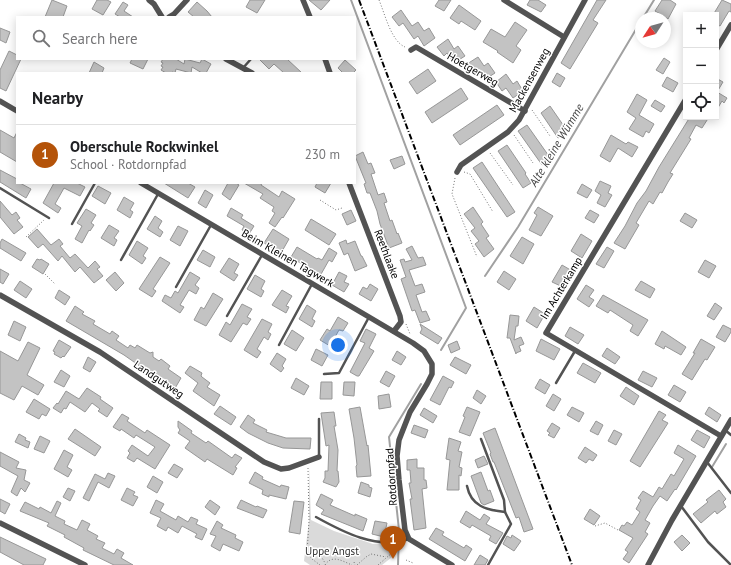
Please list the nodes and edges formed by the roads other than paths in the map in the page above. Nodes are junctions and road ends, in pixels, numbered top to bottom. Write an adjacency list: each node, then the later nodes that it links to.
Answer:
1 (149, 0): 6 (street)
2 (187, 0): 7 (street)
3 (303, 0): 8 (street)
4 (504, 0): 10 (street)
5 (585, 0): 10 (street, Mackensenweg)
6 (161, 16)
7 (171, 16)
8 (310, 16)
9 (731, 24): 11 (street)
10 (564, 37): 21 (street, Mackensenweg)
11 (717, 48)
12 (410, 50): 21 (street, Hoetgerweg)
13 (228, 60): 16 (street)
14 (250, 60): 16 (lane)
15 (325, 60): 18 (street)
16 (242, 68): 17 (street)
17 (250, 72)
18 (330, 72)
19 (0, 101): 22 (street)
20 (683, 104): 41 (street, Im Achterkamp)
21 (526, 109): 23 (street, Mackensenweg)
22 (16, 110)
23 (458, 171)
24 (94, 184): 30 (lane)
25 (143, 184): 28 (street, Beim Kleinen Tagwerk)
26 (349, 184): 39 (street, Reethlaake)
27 (0, 188): 29 (lane)
28 (158, 193): 31 (street, Beim Kleinen Tagwerk); 33 (lane)
29 (48, 217)
30 (72, 224)
31 (211, 224): 32 (street, Beim Kleinen Tagwerk); 35 (lane)
32 (263, 254): 34 (street, Beim Kleinen Tagwerk); 37 (lane)
33 (121, 260)
34 (312, 283): 38 (street, Beim Kleinen Tagwerk); 40 (lane)
35 (176, 287)
36 (0, 295): 51 (street, Landgutweg)
37 (227, 316)
38 (369, 317): 39 (street, Beim Kleinen Tagwerk); 43 (lane)
39 (394, 332): 42 (street, Beim Kleinen Tagwerk)
40 (279, 345)
41 (575, 350): 44 (lane); 49 (street, Im Achterkamp)
42 (424, 351): 59 (street, Rotdornpfad)
43 (324, 374)
44 (556, 383)
45 (318, 419): 51 (lane)
46 (731, 420): 47 (street)
47 (725, 430): 48 (lane); 49 (street)
48 (731, 435)
49 (721, 436): 52 (street)
50 (481, 439): 56 (lane)
51 (319, 457)
52 (706, 462): 54 (lane); 55 (street)
53 (467, 486): 56 (lane)
54 (731, 493)
55 (681, 506): 63 (street); 64 (lane)
56 (505, 512): 62 (lane)
57 (316, 517): 59 (lane)
58 (0, 523): 60 (street)
59 (409, 539): 61 (street)
60 (85, 565)
61 (452, 565)
62 (488, 565)
63 (648, 565)
64 (731, 565)

